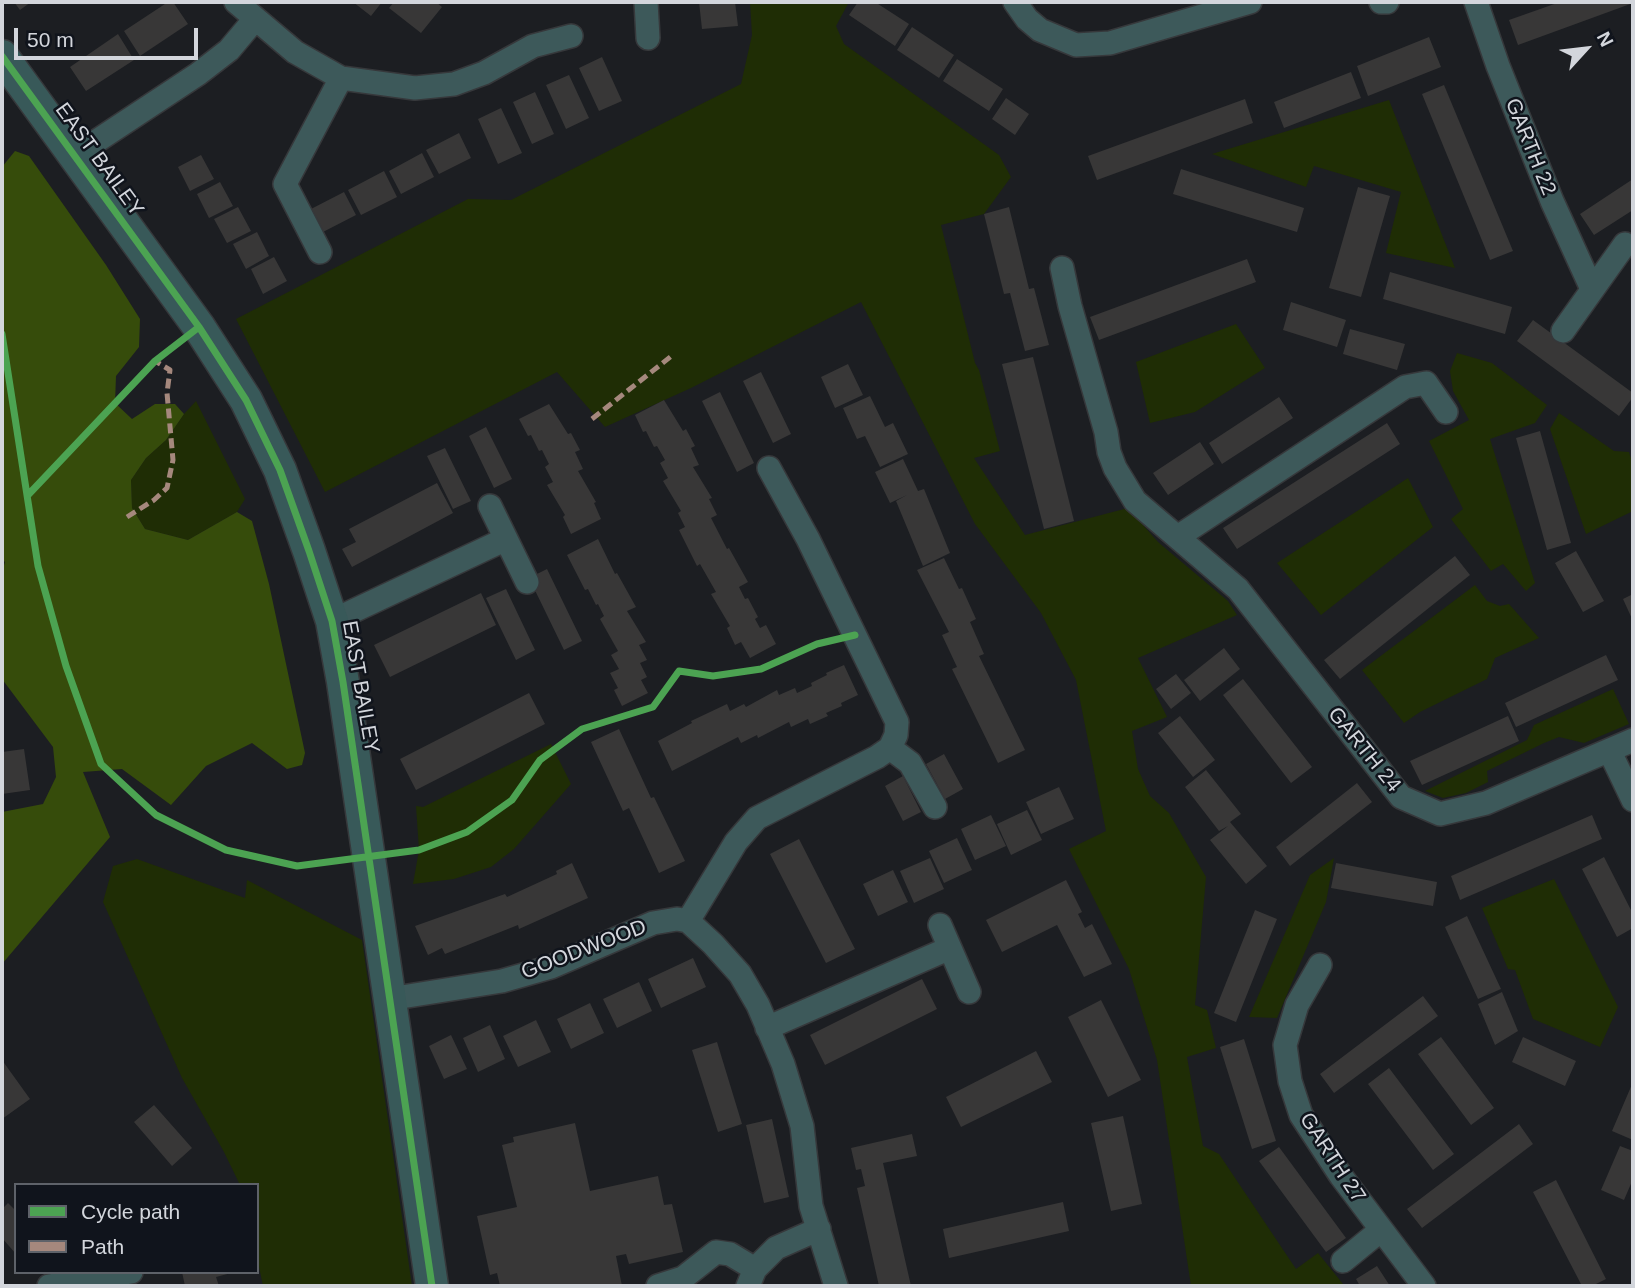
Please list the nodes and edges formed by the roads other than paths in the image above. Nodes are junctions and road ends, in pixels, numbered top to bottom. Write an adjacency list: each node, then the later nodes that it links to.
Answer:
1 (236, 2): 8 (street)
2 (646, 2): 10 (street)
3 (1015, 2): 4 (street)
4 (1251, 2)
5 (1381, 2): 6 (street)
6 (1387, 2)
7 (1476, 2): 17 (street, GARTH 22)
8 (255, 19): 12 (street); 13 (street)
9 (571, 36): 12 (street)
10 (649, 38)
11 (2, 57): 13 (street, EAST BAILEY)
12 (341, 78): 15 (street)
13 (74, 156): 25 (street, EAST BAILEY)
14 (1625, 244): 17 (street)
15 (320, 252)
16 (1062, 268): 22 (street, GARTH 24)
17 (1592, 289): 18 (street)
18 (1563, 331)
19 (1447, 412): 22 (street)
20 (769, 467): 27 (street)
21 (490, 506): 23 (street)
22 (1179, 536): 28 (street, GARTH 24)
23 (506, 539): 24 (street); 25 (street)
24 (527, 582)
25 (332, 621): 36 (street, EAST BAILEY)
26 (1633, 740): 28 (street, GARTH 24)
27 (890, 748): 30 (street); 31 (street)
28 (1610, 751): 29 (street)
29 (1633, 800)
30 (934, 807)
31 (688, 921): 36 (street, GOODWOOD); 37 (street)
32 (940, 925): 33 (street)
33 (950, 948): 35 (street); 37 (street)
34 (1320, 965): 39 (street, GARTH 27)
35 (969, 992)
36 (389, 999): 44 (street, EAST BAILEY)
37 (767, 1028): 38 (street)
38 (819, 1229): 42 (street); 46 (street)
39 (1381, 1230): 40 (street); 47 (street, GARTH 27)
40 (1343, 1261)
41 (119, 1274): 43 (street)
42 (752, 1277): 45 (street)
43 (48, 1286)
44 (432, 1286)
45 (658, 1286)
46 (836, 1286)
47 (1423, 1286)

